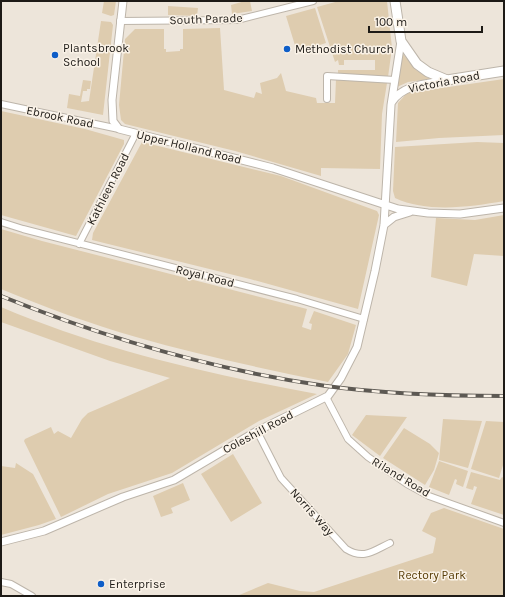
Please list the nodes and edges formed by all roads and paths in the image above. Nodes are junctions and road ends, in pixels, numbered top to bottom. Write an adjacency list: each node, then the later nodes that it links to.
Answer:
1 (123, 1): 4 (street)
2 (313, 1): 4 (street, South Parade)
3 (396, 2): 5 (main road)
4 (120, 21): 12 (street)
5 (401, 41): 7 (street, Victoria Road); 8 (main road)
6 (504, 71): 8 (main road, Victoria Road)
7 (395, 80): 9 (street); 11 (street, Victoria Road)
8 (447, 80): 11 (street, Victoria Road)
9 (327, 99)
10 (1, 104): 12 (street, Ebrook Road)
11 (390, 105): 14 (street, Victoria Road)
12 (119, 129): 13 (street, Upper Holland Road)
13 (135, 134): 14 (street, Upper Holland Road); 19 (street, Kathleen Road)
14 (385, 205): 16 (street, Upper Holland Road); 18 (street, Coleshill Road)
15 (504, 208): 16 (street)
16 (414, 211): 18 (street)
17 (1, 222): 19 (street, Royal Road)
18 (384, 225): 20 (street, Coleshill Road)
19 (80, 244): 20 (street, Royal Road)
20 (364, 319): 21 (street, Coleshill Road)
21 (326, 397): 22 (street, Coleshill Road); 23 (street, Riland Road)
22 (257, 430): 24 (street, Coleshill Road); 25 (street, Norris Way)
23 (504, 523)
24 (1, 542)
25 (390, 543)
26 (1, 582): 27 (street)
27 (32, 596)

